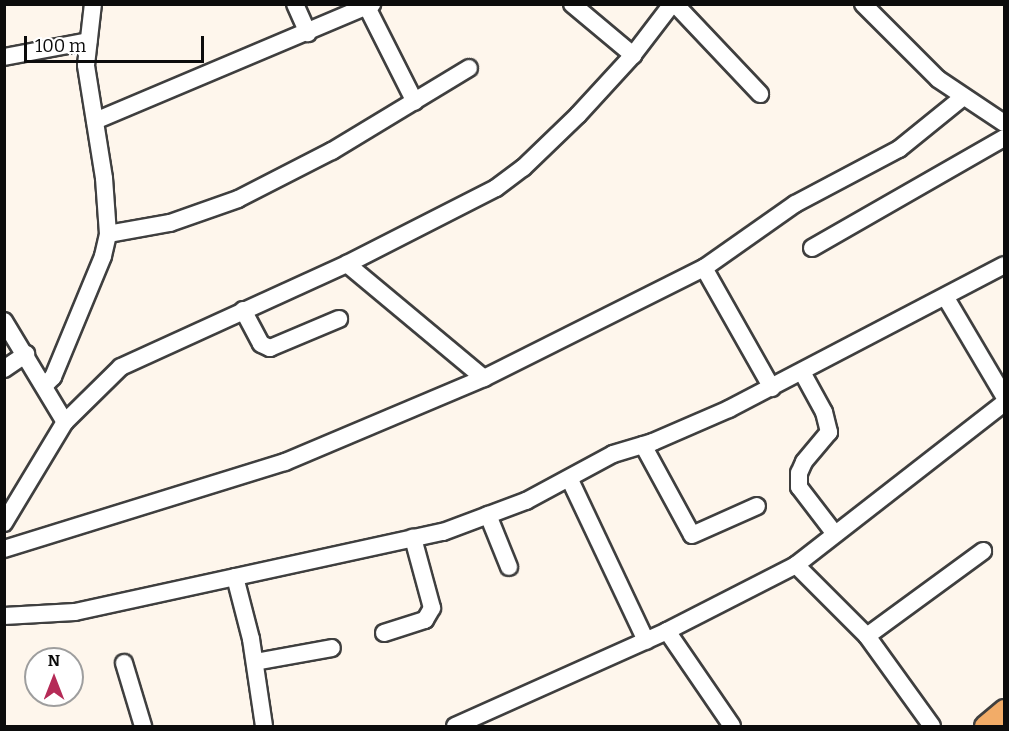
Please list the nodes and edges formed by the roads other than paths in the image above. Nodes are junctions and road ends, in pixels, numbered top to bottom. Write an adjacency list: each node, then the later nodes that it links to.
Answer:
1 (93, 4): 8 (street)
2 (295, 4): 7 (street)
3 (572, 4): 9 (street)
4 (673, 4): 9 (street); 12 (street)
5 (863, 4): 13 (street)
6 (369, 6): 7 (street); 14 (street)
7 (308, 33): 15 (street)
8 (89, 41): 10 (street); 15 (street)
9 (633, 55): 20 (street)
10 (4, 57)
11 (469, 68): 14 (street)
12 (760, 93)
13 (962, 98): 16 (street); 22 (street)
14 (414, 102): 18 (street)
15 (95, 121): 18 (street)
16 (1005, 123)
17 (1005, 138): 19 (street)
18 (108, 234): 31 (street)
19 (812, 248)
20 (347, 264): 24 (street); 30 (street)
21 (1005, 265): 23 (street)
22 (704, 268): 30 (street); 32 (street)
23 (946, 298): 29 (street); 33 (street)
24 (243, 310): 25 (street); 35 (street)
25 (339, 319)
26 (4, 321): 27 (street)
27 (26, 354): 28 (street); 31 (street)
28 (4, 369)
29 (802, 372): 32 (street); 41 (street)
30 (484, 378): 43 (street)
31 (46, 384): 35 (street)
32 (772, 388): 36 (street)
33 (1005, 396)
34 (1005, 403): 41 (street)
35 (65, 422): 40 (street)
36 (643, 444): 37 (street); 38 (street)
37 (570, 480): 39 (street); 52 (street)
38 (757, 506)
39 (488, 515): 42 (street); 46 (street)
40 (4, 523)
41 (835, 534): 45 (street)
42 (413, 538): 47 (street); 50 (street)
43 (4, 549)
44 (983, 551): 51 (street)
45 (796, 565): 49 (street); 51 (street)
46 (509, 567)
47 (235, 577): 48 (street); 54 (street)
48 (4, 616)
49 (667, 632): 52 (street); 60 (street)
50 (384, 633)
51 (867, 636): 61 (street)
52 (646, 641): 59 (street)
53 (332, 648): 54 (street)
54 (255, 662): 58 (street)
55 (124, 663): 57 (street)
56 (1005, 710): 62 (main road)
57 (143, 726)
58 (264, 726)
59 (455, 726)
60 (732, 726)
61 (932, 726)
62 (985, 726)

